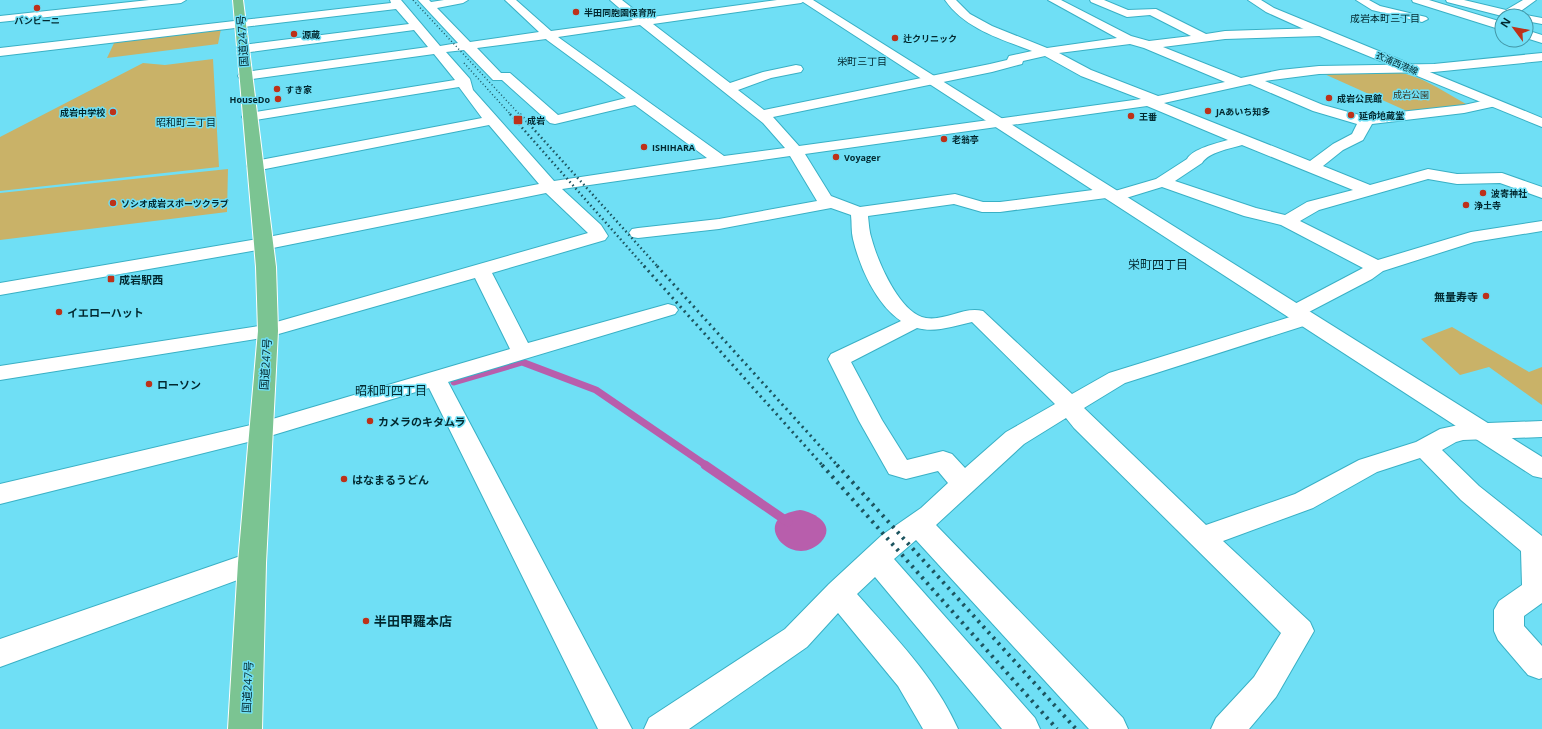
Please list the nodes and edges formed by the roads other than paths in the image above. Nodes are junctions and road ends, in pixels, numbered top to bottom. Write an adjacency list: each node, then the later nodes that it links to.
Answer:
1 (180, 0): 23 (street)
2 (238, 0): 26 (highway, 国道247号)
3 (463, 0): 16 (street)
4 (510, 0): 29 (street)
5 (615, 0): 24 (street)
6 (802, 0): 21 (street)
7 (805, 0): 42 (street)
8 (950, 0): 37 (street)
9 (1053, 0): 31 (street)
10 (1095, 0): 30 (street)
11 (1253, 0): 28 (street, 衣浦西港線)
12 (1361, 0): 22 (street)
13 (1417, 0): 18 (street)
14 (1531, 0): 19 (street)
15 (397, 3): 26 (street); 27 (street)
16 (426, 3): 33 (street)
17 (691, 4): 21 (street)
18 (1450, 5): 20 (street); 25 (street)
19 (1521, 8)
20 (1494, 11)
21 (701, 14): 24 (street)
22 (1422, 19)
23 (0, 20)
24 (643, 22): 29 (street); 45 (street)
25 (1494, 23)
26 (241, 24): 34 (highway, 国道247号); 36 (street)
27 (417, 26): 34 (street); 35 (street)
28 (1321, 32): 30 (street); 39 (street, 衣浦西港線)
29 (548, 35): 33 (street); 46 (street)
30 (1206, 38): 32 (street)
31 (1131, 40): 32 (street); 37 (street)
32 (1148, 45): 43 (street)
33 (466, 46): 35 (street); 46 (street)
34 (243, 49): 41 (highway, 国道247号)
35 (437, 50): 41 (street); 44 (street)
36 (0, 52)
37 (1046, 52): 42 (street); 47 (street)
38 (1542, 57): 39 (street)
39 (1408, 68): 43 (street); 48 (street, 衣浦西港線)
40 (796, 69): 45 (street)
41 (245, 76): 50 (highway, 国道247号)
42 (931, 80): 49 (street); 53 (street)
43 (1245, 81): 47 (street); 52 (street)
44 (465, 82): 50 (street); 51 (street)
45 (727, 89): 49 (street)
46 (637, 100): 57 (street)
47 (1154, 101): 53 (street); 55 (street)
48 (1491, 103): 52 (street); 54 (street, 衣浦西港線)
49 (762, 115): 56 (street)
50 (249, 117): 58 (highway, 国道247号)
51 (492, 120): 58 (street); 61 (street)
52 (1366, 122): 59 (street)
53 (998, 123): 56 (street); 64 (street)
54 (1542, 123)
55 (1244, 140): 59 (street); 60 (street)
56 (795, 152): 57 (street); 65 (street)
57 (722, 161): 61 (street)
58 (255, 166): 70 (highway, 国道247号)
59 (1313, 166): 62 (street)
60 (1162, 182): 64 (street); 67 (street)
61 (549, 186): 70 (street); 72 (street)
62 (1371, 191): 63 (street); 67 (street)
63 (1542, 193)
64 (1111, 195): 66 (street); 75 (street)
65 (832, 203): 66 (street); 69 (street)
66 (859, 212): 76 (street)
67 (1287, 221): 71 (street)
68 (1542, 226): 71 (street)
69 (638, 233)
70 (263, 244): 73 (street); 77 (highway, 国道247号)
71 (1376, 267): 75 (street)
72 (481, 270): 77 (street); 78 (street)
73 (0, 289)
74 (668, 310): 78 (street)
75 (1300, 316): 81 (street); 84 (street)
76 (914, 321): 81 (street); 87 (street)
77 (268, 331): 79 (street); 83 (highway, 国道247号)
78 (522, 352): 80 (street)
79 (0, 373)
80 (435, 378): 83 (street); 97 (street)
81 (1070, 407): 87 (street); 90 (street)
82 (1542, 429): 84 (street)
83 (260, 431): 88 (street); 92 (highway, 国道247号)
84 (1482, 431): 85 (street); 86 (street)
85 (1425, 448): 90 (street); 95 (street)
86 (1542, 469)
87 (964, 484): 89 (street)
88 (0, 494)
89 (918, 524): 91 (street); 101 (street)
90 (1203, 537): 102 (street)
91 (876, 558): 93 (street); 100 (street)
92 (252, 563): 94 (street); 96 (highway, 国道247号)
93 (839, 593): 98 (street); 99 (street)
94 (0, 653)
95 (1539, 665)
96 (245, 729)
97 (615, 729)
98 (661, 729)
99 (941, 729)
100 (1023, 729)
101 (1111, 729)
102 (1228, 729)

